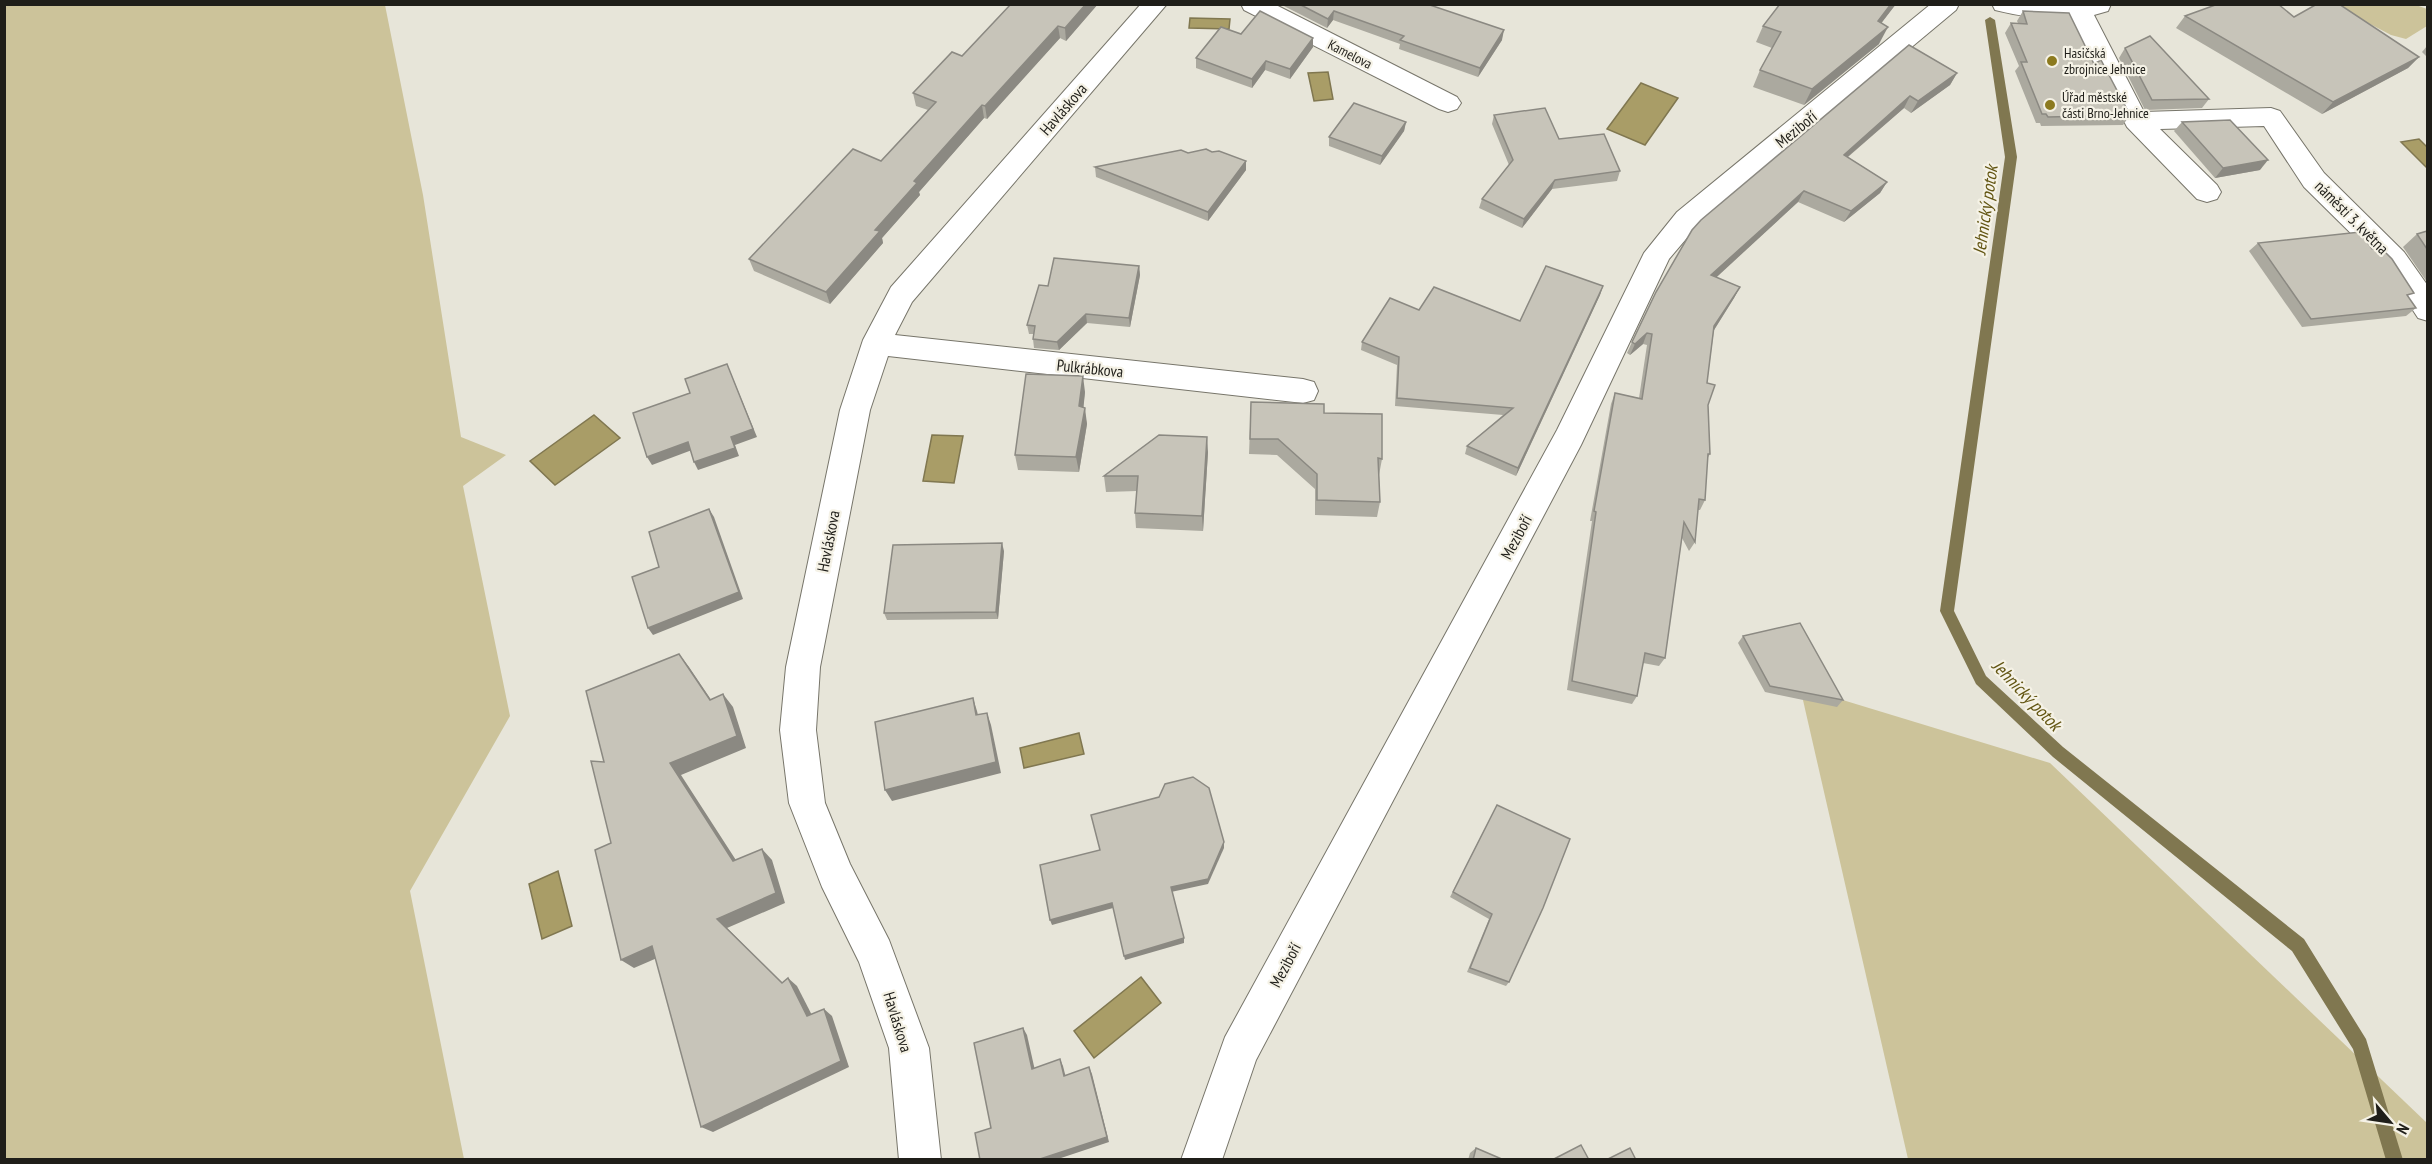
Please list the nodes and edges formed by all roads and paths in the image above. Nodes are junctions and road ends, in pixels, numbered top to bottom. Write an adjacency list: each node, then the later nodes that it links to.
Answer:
1 (1155, 4): 10 (street, Havláskova)
2 (1253, 4): 6 (street, Kamelova)
3 (1947, 4): 13 (street, Meziboří)
4 (2004, 4): 5 (street)
5 (2090, 8): 7 (street)
6 (1448, 103)
7 (2136, 121): 8 (street); 9 (street, náměstí 3. května)
8 (2207, 192)
9 (2427, 310)
10 (878, 340): 11 (street, Pulkrábkova); 12 (street, Havláskova)
11 (1303, 391)
12 (920, 1160)
13 (1201, 1160)

